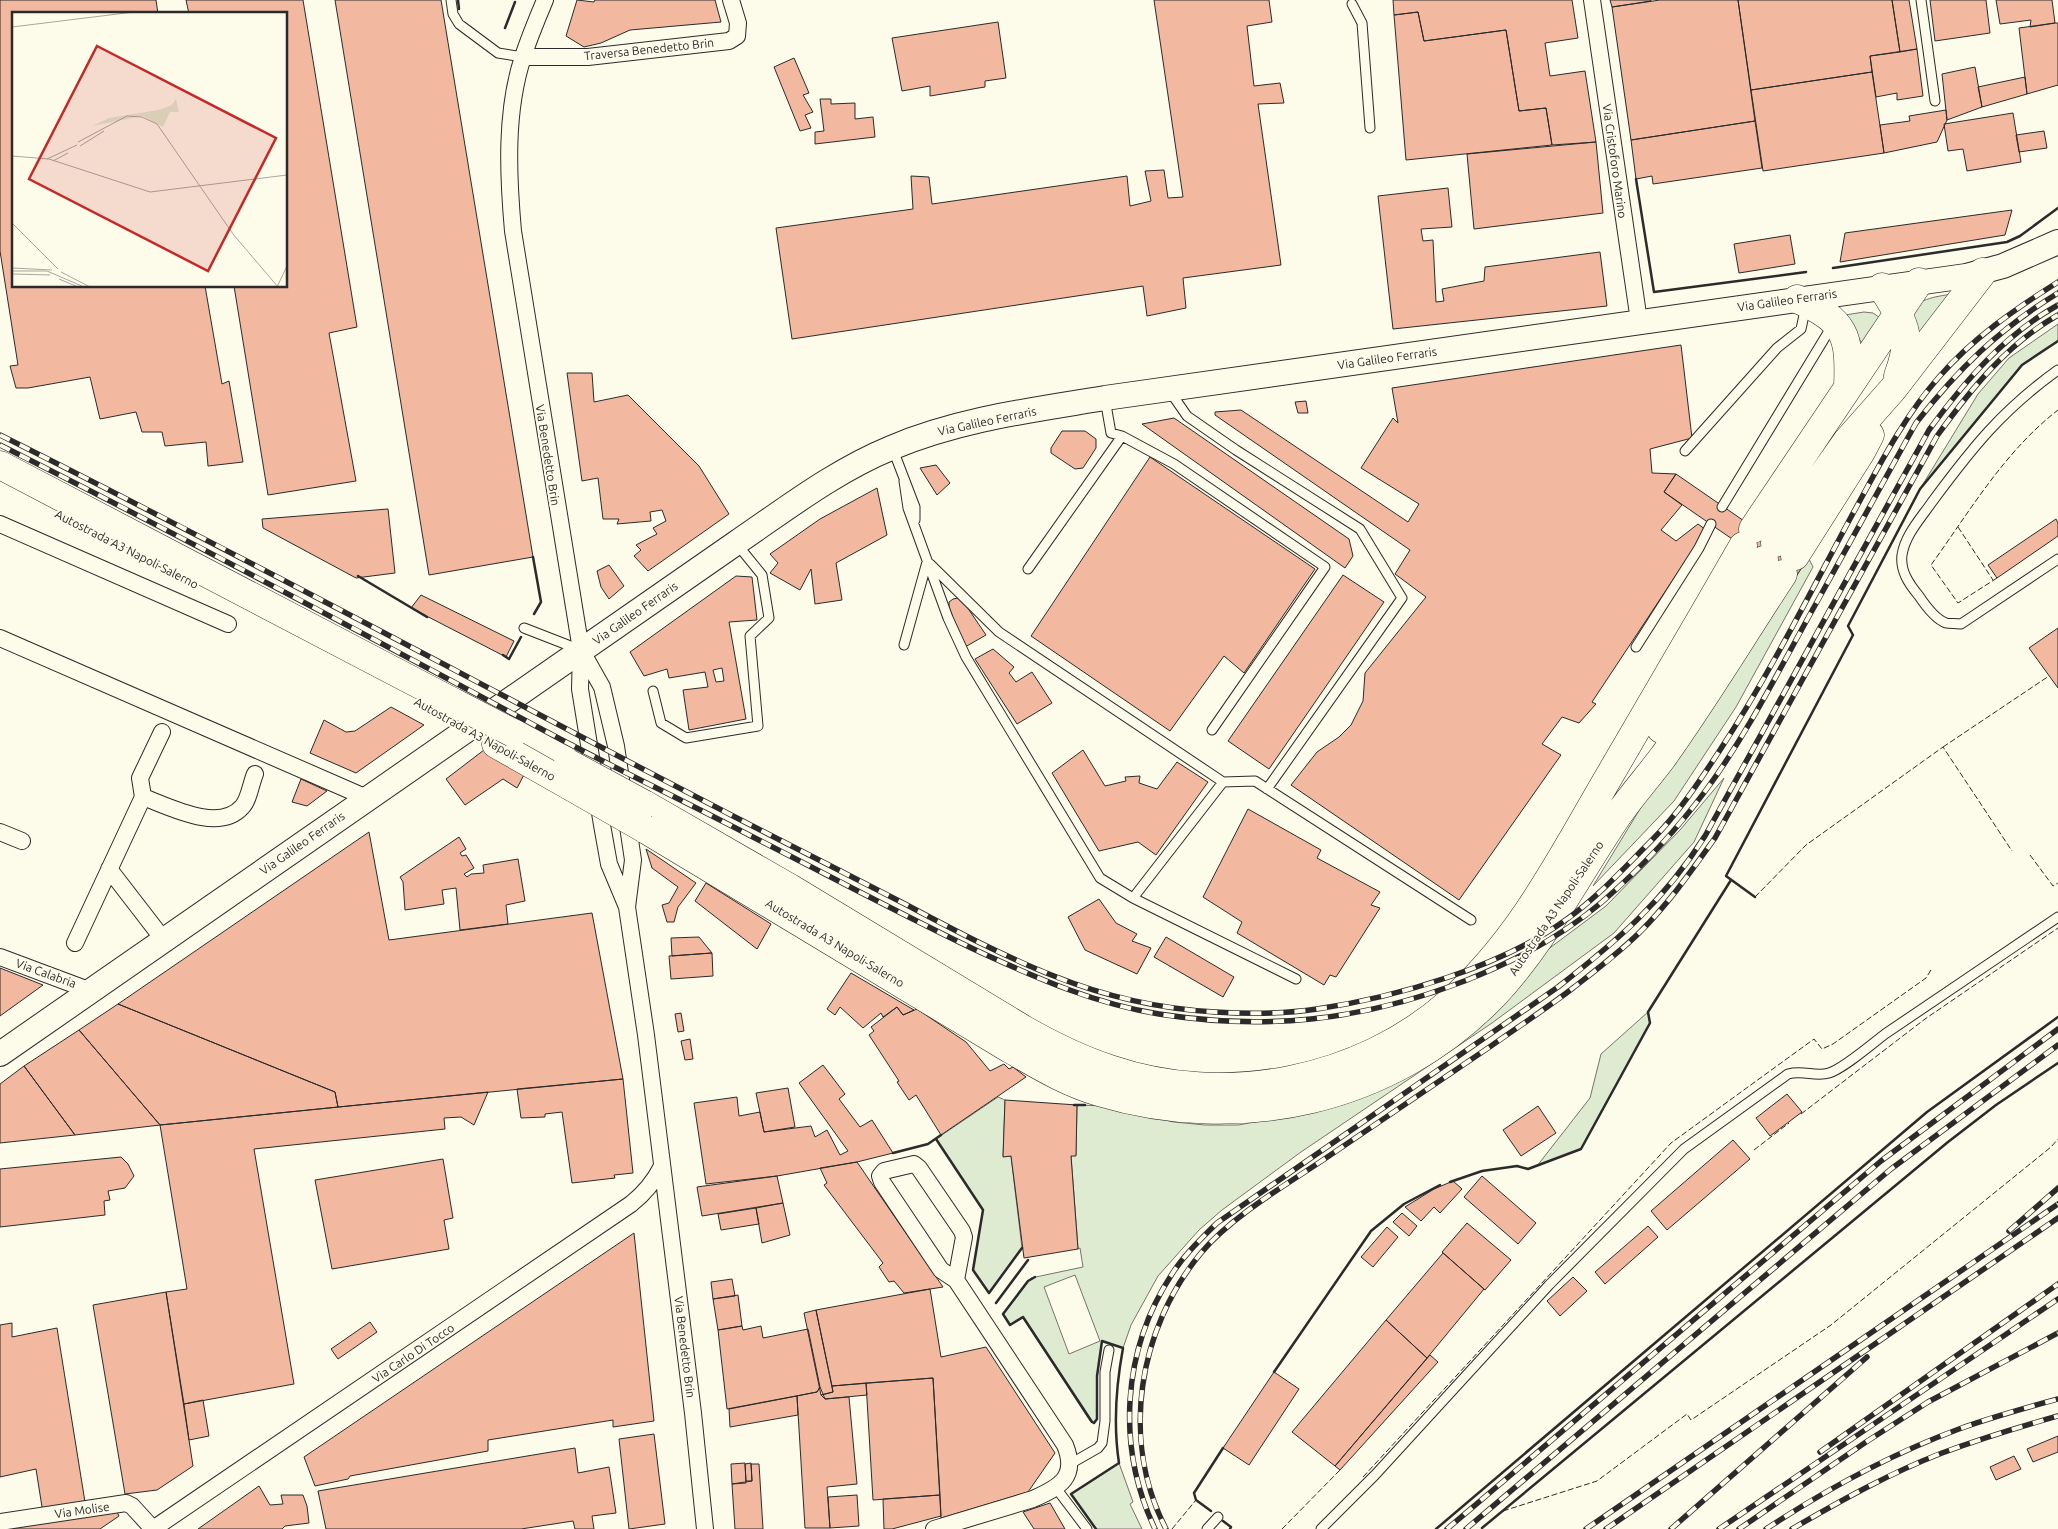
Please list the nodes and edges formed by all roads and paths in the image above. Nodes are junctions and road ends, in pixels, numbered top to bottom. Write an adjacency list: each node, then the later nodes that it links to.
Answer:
1 (545, 0): 7 (street, Via Benedetto Brin)
2 (731, 0): 7 (street, Traversa Benedetto Brin)
3 (1592, 0): 16 (street, Via Cristoforo Marino)
4 (1920, 0): 8 (lane)
5 (448, 4): 7 (lane)
6 (1352, 4): 9 (lane)
7 (523, 57): 41 (street, Via Benedetto Brin)
8 (1936, 101)
9 (1370, 128)
10 (2058, 242): 11 (main road, Via Galileo Ferraris)
11 (1983, 272): 12 (main road, Via Galileo Ferraris); 21 (highway)
12 (1919, 282): 13 (main road, Via Galileo Ferraris); 15 (highway)
13 (1882, 287): 14 (main road, Via Galileo Ferraris); 15 (highway)
14 (1802, 301): 16 (main road, Via Galileo Ferraris); 17 (highway); 25 (lane)
15 (1898, 314): 19 (highway); 21 (highway)
16 (1639, 322): 20 (main road, Via Galileo Ferraris)
17 (1835, 322): 19 (highway); 28 (lane)
18 (2058, 370): 33 (lane)
19 (1848, 387): 32 (highway)
20 (1168, 389): 22 (main road, Via Galileo Ferraris); 48 (lane)
21 (1893, 389): 32 (highway)
22 (1105, 398): 23 (lane); 24 (main road, Via Galileo Ferraris)
23 (1122, 436): 35 (lane); 44 (lane)
24 (892, 447): 31 (main road, Via Galileo Ferraris); 34 (lane)
25 (1684, 451)
26 (0, 465): 43 (highway, Autostrada A3 Napoli-Salerno)
27 (0, 484): 43 (highway, Autostrada A3 Napoli-Salerno)
28 (1722, 507)
29 (0, 524): 36 (street)
30 (1711, 524): 40 (lane)
31 (736, 543): 41 (main road, Via Galileo Ferraris); 42 (lane)
32 (1769, 551): 51 (highway, Autostrada A3 Napoli-Salerno); 51 (highway, Autostrada A3 Napoli-Salerno)
33 (2058, 559)
34 (928, 562): 39 (lane); 47 (lane); 55 (lane)
35 (1028, 569)
36 (228, 624)
37 (524, 628): 41 (lane)
38 (0, 638): 50 (street)
39 (904, 646)
40 (1636, 648)
41 (581, 650): 50 (main road, Via Galileo Ferraris); 56 (street); 56 (street, Via Benedetto Brin)
42 (653, 691)
43 (446, 707): 51 (highway, Autostrada A3 Napoli-Salerno, bridge)
44 (1212, 730)
45 (162, 732): 49 (street)
46 (255, 774): 49 (street)
47 (1223, 782): 48 (lane); 55 (lane)
48 (1267, 789): 58 (lane)
49 (143, 797): 54 (street)
50 (367, 798): 59 (main road, Via Galileo Ferraris)
51 (644, 816)
52 (0, 832): 53 (street)
53 (22, 841)
54 (110, 869): 59 (street); 60 (street)
55 (1133, 898): 62 (lane)
56 (627, 906): 65 (street, Via Benedetto Brin)
57 (2058, 916): 77 (lane)
58 (1471, 920)
59 (163, 939): 63 (main road, Via Galileo Ferraris)
60 (75, 943)
61 (0, 957): 63 (street, Via Calabria)
62 (1296, 979)
63 (91, 990): 64 (main road, Via Galileo Ferraris)
64 (0, 1054)
65 (662, 1166): 72 (street, Via Carlo Di Tocco); 73 (street, Via Benedetto Brin)
66 (956, 1280): 66 (street); 68 (street)
67 (1109, 1350): 68 (lane)
68 (1070, 1464): 69 (street)
69 (1056, 1488): 74 (street); 75 (lane)
70 (1218, 1517): 76 (lane)
71 (0, 1522): 72 (street, Via Molise)
72 (153, 1529)
73 (705, 1529)
74 (934, 1529)
75 (1087, 1529)
76 (1207, 1529)
77 (1321, 1529)

